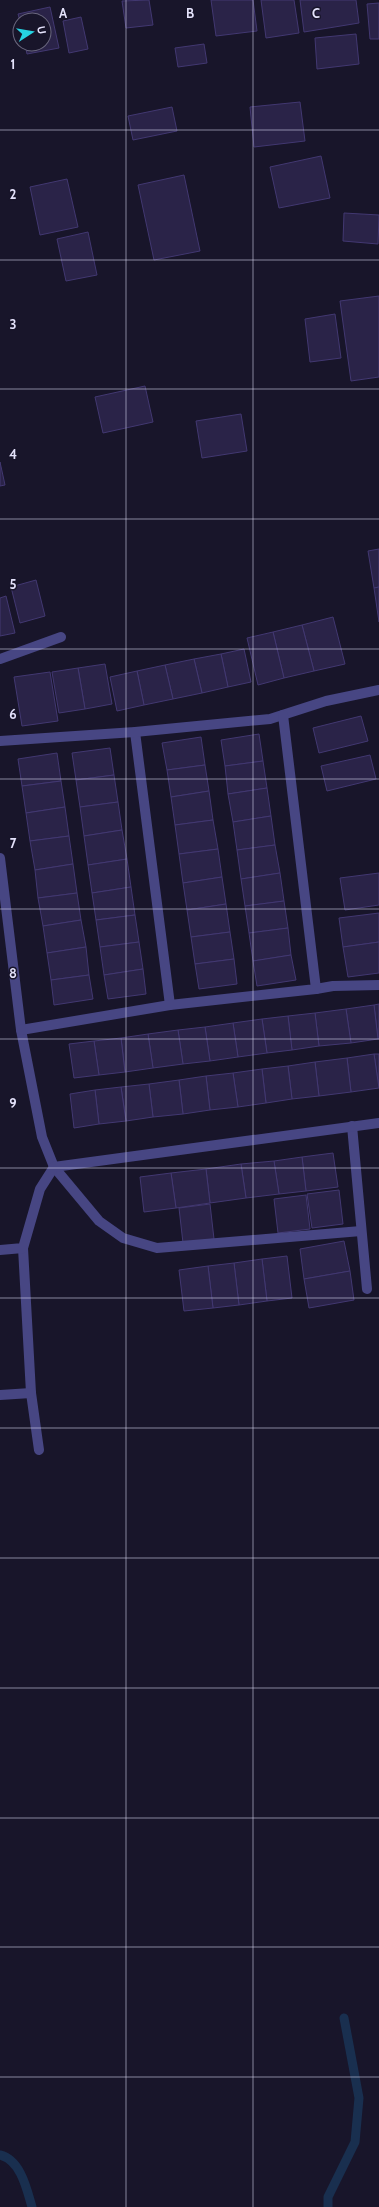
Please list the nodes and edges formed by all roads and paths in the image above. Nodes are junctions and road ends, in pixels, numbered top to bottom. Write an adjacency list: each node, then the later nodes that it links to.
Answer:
1 (61, 637): 2 (street)
2 (0, 659)
3 (379, 690): 4 (street)
4 (283, 715): 5 (street); 9 (street)
5 (136, 732): 6 (street); 10 (street)
6 (0, 741)
7 (0, 858): 11 (street)
8 (379, 985): 9 (street)
9 (316, 989): 10 (street)
10 (170, 1005): 11 (street)
11 (21, 1030): 14 (street)
12 (379, 1123): 13 (street)
13 (352, 1126): 14 (street); 15 (street)
14 (54, 1166): 15 (street); 16 (street)
15 (361, 1231): 18 (street)
16 (24, 1248): 17 (street); 19 (street)
17 (0, 1250)
18 (367, 1289)
19 (31, 1393): 20 (street); 21 (street)
20 (0, 1395)
21 (39, 1450)

